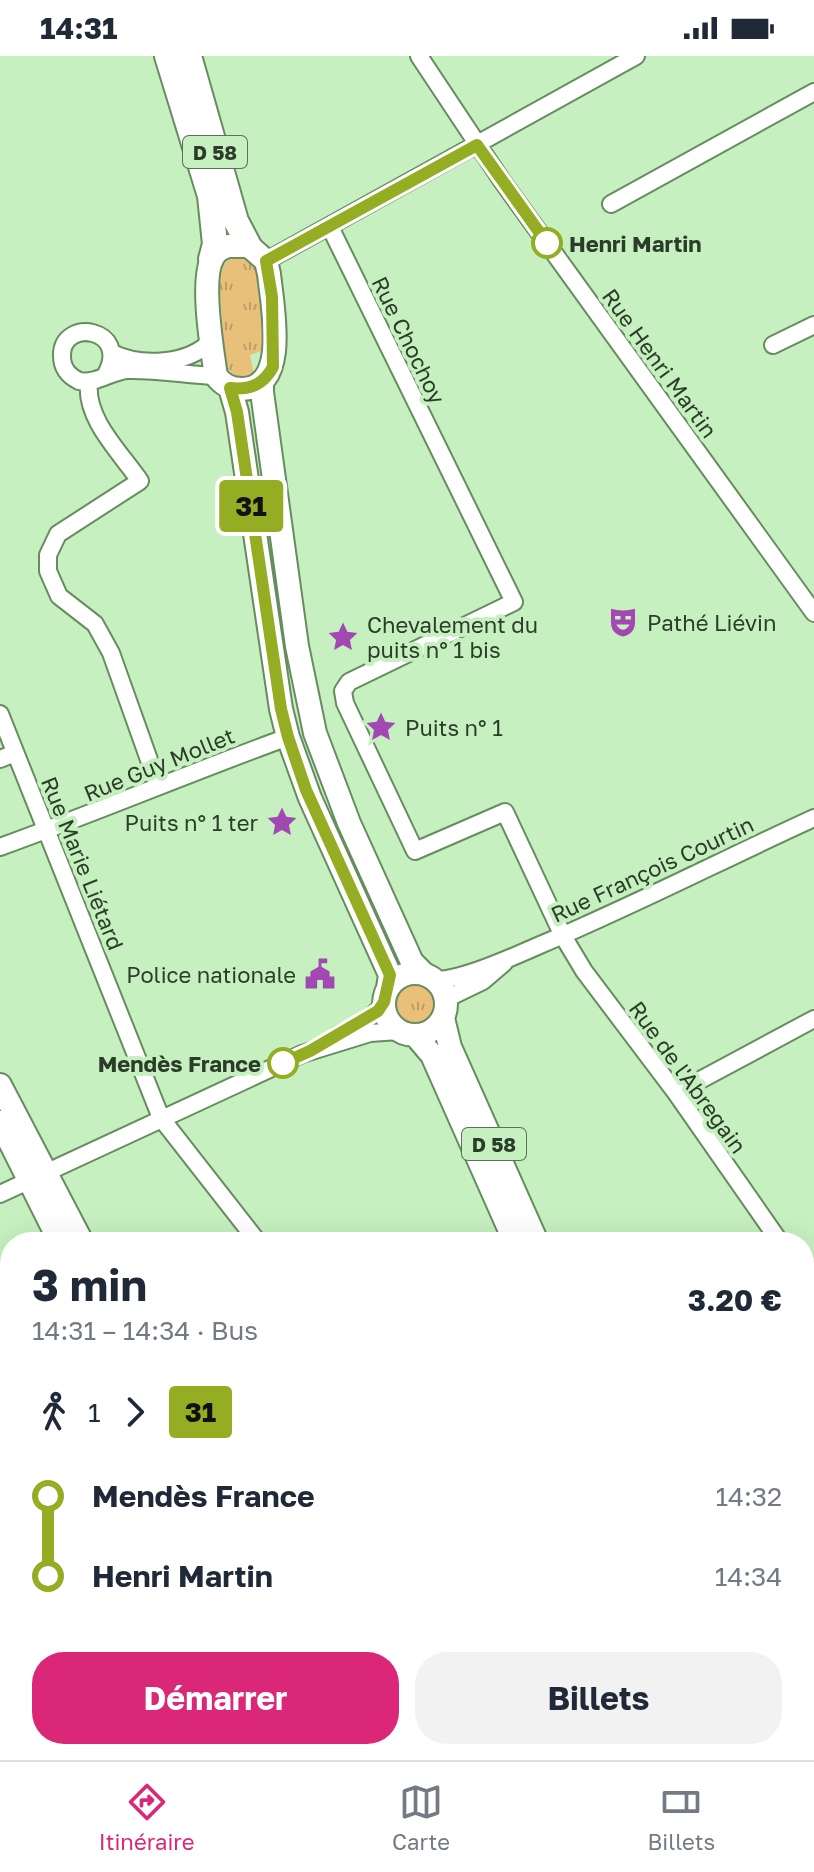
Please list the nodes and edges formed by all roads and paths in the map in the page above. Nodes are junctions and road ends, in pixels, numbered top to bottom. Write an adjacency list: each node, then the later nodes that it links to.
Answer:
1 (167, 56): 10 (highway, D 58)
2 (189, 56): 9 (highway, D 58)
3 (636, 56): 6 (street)
4 (427, 59): 6 (street, Rue Henri Martin)
5 (814, 92): 7 (street)
6 (477, 145): 8 (street); 20 (street, Rue Henri Martin)
7 (611, 204)
8 (330, 227): 9 (street); 29 (street, Rue Chochoy)
9 (258, 254): 10 (main road); 16 (main road)
10 (211, 259): 12 (main road)
11 (814, 325): 13 (street)
12 (211, 341): 14 (street); 17 (main road)
13 (773, 345)
14 (112, 353): 15 (street); 18 (street)
15 (106, 374): 17 (street); 18 (street)
16 (262, 381): 17 (main road); 31 (main road)
17 (223, 382): 23 (main road)
18 (89, 383): 25 (street)
19 (814, 583): 20 (street)
20 (800, 593): 21 (street, Rue Henri Martin)
21 (814, 613)
22 (0, 714): 24 (street, Rue Marie Liétard)
23 (288, 737): 25 (street, Rue Guy Mollet); 32 (main road)
24 (8, 756): 27 (street, Rue Marie Liétard)
25 (158, 785): 27 (street, Rue Guy Mollet)
26 (814, 818): 29 (street, Rue François Courtin)
27 (48, 831): 28 (street, Rue Guy Mollet); 40 (street, Rue Marie Liétard)
28 (0, 847)
29 (563, 936): 30 (street, Rue François Courtin); 39 (street, Rue de l'Abregain)
30 (508, 959): 31 (street); 33 (street)
31 (430, 977): 32 (main road); 33 (main road)
32 (386, 995): 35 (main road); 36 (street)
33 (445, 1010): 35 (main road); 37 (main road, D 58)
34 (814, 1019): 39 (street)
35 (407, 1033): 36 (street); 37 (main road, D 58)
36 (310, 1051): 40 (street)
37 (441, 1051): 47 (main road, D 58); 48 (main road, D 58)
38 (0, 1085): 42 (main road)
39 (676, 1093): 49 (street, Rue de l'Abregain)
40 (161, 1118): 42 (street); 46 (street, Rue Marie Liétard)
41 (0, 1122): 42 (main road)
42 (37, 1176): 43 (street); 44 (main road); 45 (main road)
43 (0, 1194)
44 (57, 1232)
45 (75, 1232)
46 (250, 1232)
47 (511, 1232)
48 (532, 1232)
49 (773, 1232)

